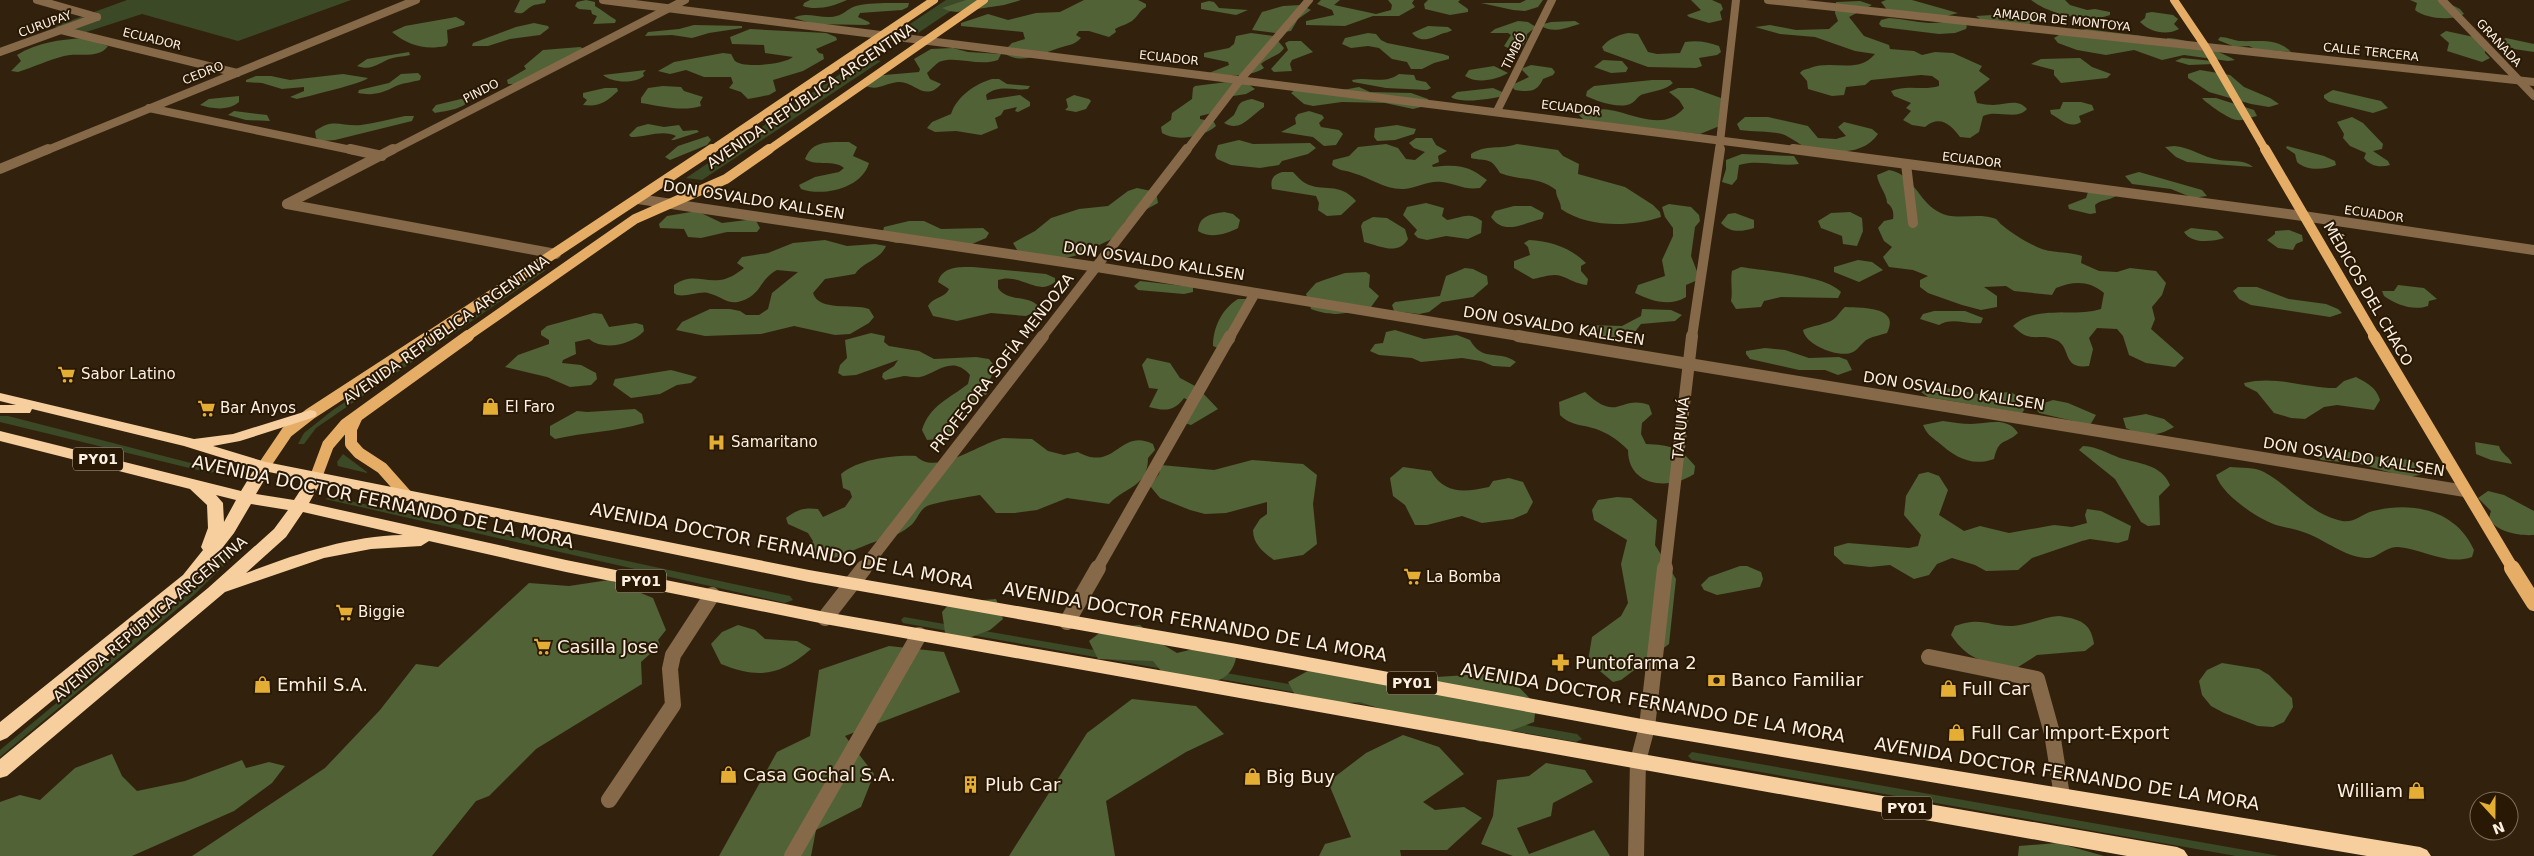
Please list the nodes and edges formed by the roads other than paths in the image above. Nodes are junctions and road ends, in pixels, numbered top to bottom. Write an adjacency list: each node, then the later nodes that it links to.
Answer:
1 (37, 0): 14 (street, CURUPAY)
2 (416, 0): 19 (street, CEDRO)
3 (603, 0): 13 (street, ECUADOR)
4 (685, 0): 13 (street, PINDO)
5 (934, 0): 15 (main road, AVENIDA REPÚBLICA ARGENTINA)
6 (984, 0): 16 (main road, AVENIDA REPÚBLICA ARGENTINA)
7 (1309, 0): 20 (street, PROFESORA SOFÍA MENDOZA)
8 (1552, 0): 25 (street, TIMBÓ)
9 (1736, 0): 26 (street, TARUMÁ)
10 (1768, 0): 17 (street, AMADOR DE MONTOYA)
11 (2174, 0): 17 (main road, MÉDICOS DEL CHACO)
12 (2442, 0): 21 (street, GRANADA)
13 (668, 9): 15 (street, ECUADOR); 27 (street, PINDO)
14 (61, 30): 18 (street, CURUPAY); 19 (street, ECUADOR)
15 (880, 37): 16 (street, ECUADOR); 30 (main road, AVENIDA REPÚBLICA ARGENTINA)
16 (925, 43): 20 (street, ECUADOR); 31 (main road, AVENIDA REPÚBLICA ARGENTINA)
17 (2205, 46): 21 (street, CALLE TERCERA); 32 (main road, MÉDICOS DEL CHACO)
18 (0, 52)
19 (237, 73): 24 (street, CEDRO)
20 (1241, 79): 25 (street, ECUADOR); 36 (street, PROFESORA SOFÍA MENDOZA)
21 (2518, 80): 22 (street, CALLE TERCERA); 23 (street, GRANADA)
22 (2534, 82)
23 (2534, 96)
24 (150, 108): 27 (street); 29 (street, CEDRO)
25 (1497, 111): 26 (street, ECUADOR)
26 (1721, 140): 28 (street, ECUADOR); 38 (street, TARUMÁ)
27 (382, 156): 35 (street, PINDO)
28 (1906, 164): 32 (street, ECUADOR); 33 (street)
29 (0, 169)
30 (638, 199): 31 (street, DON OSVALDO KALLSEN); 35 (main road, AVENIDA REPÚBLICA ARGENTINA)
31 (666, 204): 36 (street, DON OSVALDO KALLSEN); 42 (main road, AVENIDA REPÚBLICA ARGENTINA)
32 (2303, 216): 34 (street, ECUADOR); 49 (main road, MÉDICOS DEL CHACO)
33 (1913, 223)
34 (2534, 250)
35 (556, 254): 43 (main road, AVENIDA REPÚBLICA ARGENTINA)
36 (1097, 268): 37 (street, DON OSVALDO KALLSEN); 55 (street, PROFESORA SOFÍA MENDOZA)
37 (1255, 293): 38 (street, DON OSVALDO KALLSEN); 60 (street)
38 (1688, 365): 49 (street, DON OSVALDO KALLSEN); 63 (street, TARUMÁ)
39 (0, 397): 41 (highway, AVENIDA DOCTOR FERNANDO DE LA MORA / PY01)
40 (0, 409): 41 (highway)
41 (51, 410): 45 (highway, AVENIDA DOCTOR FERNANDO DE LA MORA / PY01)
42 (358, 413): 47 (main road, AVENIDA REPÚBLICA ARGENTINA); 50 (main road)
43 (310, 414): 45 (highway); 46 (main road, AVENIDA REPÚBLICA ARGENTINA)
44 (0, 436): 48 (highway, AVENIDA DOCTOR FERNANDO DE LA MORA / PY01)
45 (189, 443): 46 (highway, AVENIDA DOCTOR FERNANDO DE LA MORA / PY01)
46 (264, 466): 47 (highway, AVENIDA DOCTOR FERNANDO DE LA MORA / PY01); 51 (highway, AVENIDA REPÚBLICA ARGENTINA)
47 (316, 477): 50 (highway, AVENIDA DOCTOR FERNANDO DE LA MORA / PY01); 52 (highway, AVENIDA REPÚBLICA ARGENTINA)
48 (194, 485): 51 (highway, AVENIDA DOCTOR FERNANDO DE LA MORA / PY01); 54 (highway)
49 (2465, 491): 58 (main road, MÉDICOS DEL CHACO)
50 (406, 495): 55 (highway, AVENIDA DOCTOR FERNANDO DE LA MORA / PY01)
51 (247, 498): 52 (highway, AVENIDA DOCTOR FERNANDO DE LA MORA / PY01); 54 (highway, AVENIDA REPÚBLICA ARGENTINA)
52 (299, 506): 53 (highway, AVENIDA DOCTOR FERNANDO DE LA MORA / PY01); 56 (highway, AVENIDA REPÚBLICA ARGENTINA)
53 (458, 541): 56 (highway); 57 (highway, AVENIDA DOCTOR FERNANDO DE LA MORA / PY01)
54 (203, 563): 64 (highway, AVENIDA REPÚBLICA ARGENTINA)
55 (852, 584): 59 (street, PROFESORA SOFÍA MENDOZA); 60 (highway, AVENIDA DOCTOR FERNANDO DE LA MORA / PY01)
56 (214, 592): 66 (highway, AVENIDA REPÚBLICA ARGENTINA)
57 (712, 595): 59 (highway, AVENIDA DOCTOR FERNANDO DE LA MORA / PY01); 68 (street)
58 (2534, 604)
59 (825, 618): 61 (highway, AVENIDA DOCTOR FERNANDO DE LA MORA / PY01)
60 (1066, 622): 63 (highway, AVENIDA DOCTOR FERNANDO DE LA MORA / PY01)
61 (919, 634): 65 (highway, AVENIDA DOCTOR FERNANDO DE LA MORA / PY01); 69 (street)
62 (1929, 657): 67 (street)
63 (1647, 727): 65 (street, TARUMÁ); 67 (highway, AVENIDA DOCTOR FERNANDO DE LA MORA / PY01)
64 (0, 733)
65 (1638, 761): 70 (street, TARUMÁ); 71 (highway, AVENIDA DOCTOR FERNANDO DE LA MORA / PY01)
66 (0, 770)
67 (2062, 796): 72 (highway, AVENIDA DOCTOR FERNANDO DE LA MORA / PY01)
68 (609, 800)
69 (792, 856)
70 (1636, 856)
71 (2177, 856)
72 (2420, 856)

